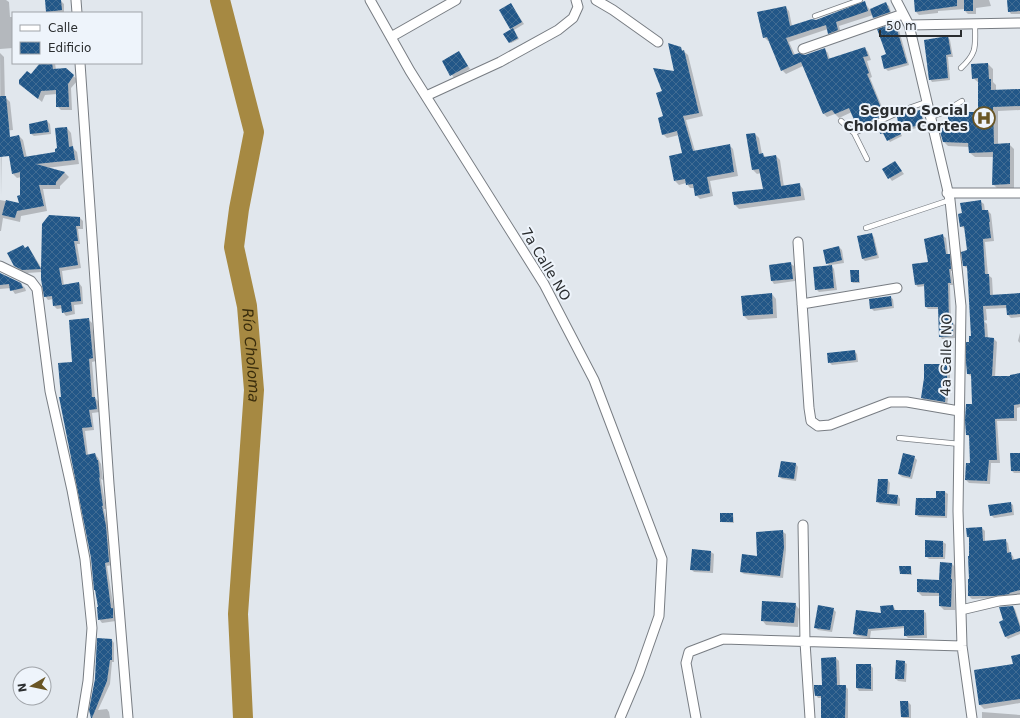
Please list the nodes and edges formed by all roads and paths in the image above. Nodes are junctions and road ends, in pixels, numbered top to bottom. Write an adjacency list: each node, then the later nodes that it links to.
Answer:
1 (76, 0): 8 (street)
2 (370, 0): 14 (street, 7a Calle NO)
3 (456, 0): 14 (street)
4 (576, 0): 19 (street)
5 (596, 0): 15 (street)
6 (860, 0): 10 (lane)
7 (896, 0): 9 (street, 4a Calle NO)
8 (77, 12)
9 (904, 14): 13 (street, 4a Calle NO); 16 (street)
10 (815, 16)
11 (1020, 23): 12 (street)
12 (975, 24): 13 (street); 18 (lane)
13 (908, 25): 21 (street, 4a Calle NO)
14 (390, 37): 19 (street, 7a Calle NO)
15 (658, 42)
16 (803, 49)
17 (80, 64): 42 (street)
18 (961, 68)
19 (426, 96): 43 (street, 7a Calle NO)
20 (962, 101): 22 (lane)
21 (926, 102): 22 (street, 4a Calle NO); 24 (lane)
22 (930, 117): 27 (street, 4a Calle NO)
23 (841, 121): 24 (lane)
24 (854, 132): 25 (lane)
25 (867, 159)
26 (1020, 193): 27 (street)
27 (949, 197): 28 (lane); 33 (street, 4a Calle NO)
28 (866, 228)
29 (798, 242): 32 (street)
30 (0, 266): 41 (street)
31 (897, 288): 32 (street)
32 (802, 304): 33 (street)
33 (959, 411): 35 (street, 4a Calle NO)
34 (899, 438): 35 (lane)
35 (960, 444): 38 (street, 4a Calle NO)
36 (803, 525): 39 (street)
37 (1020, 599): 38 (street)
38 (961, 610): 40 (street, 4a Calle NO)
39 (805, 642): 40 (street); 44 (street); 45 (street)
40 (962, 646): 46 (street, 4a Calle NO)
41 (82, 718)
42 (128, 718)
43 (620, 718)
44 (696, 718)
45 (810, 718)
46 (972, 718)

